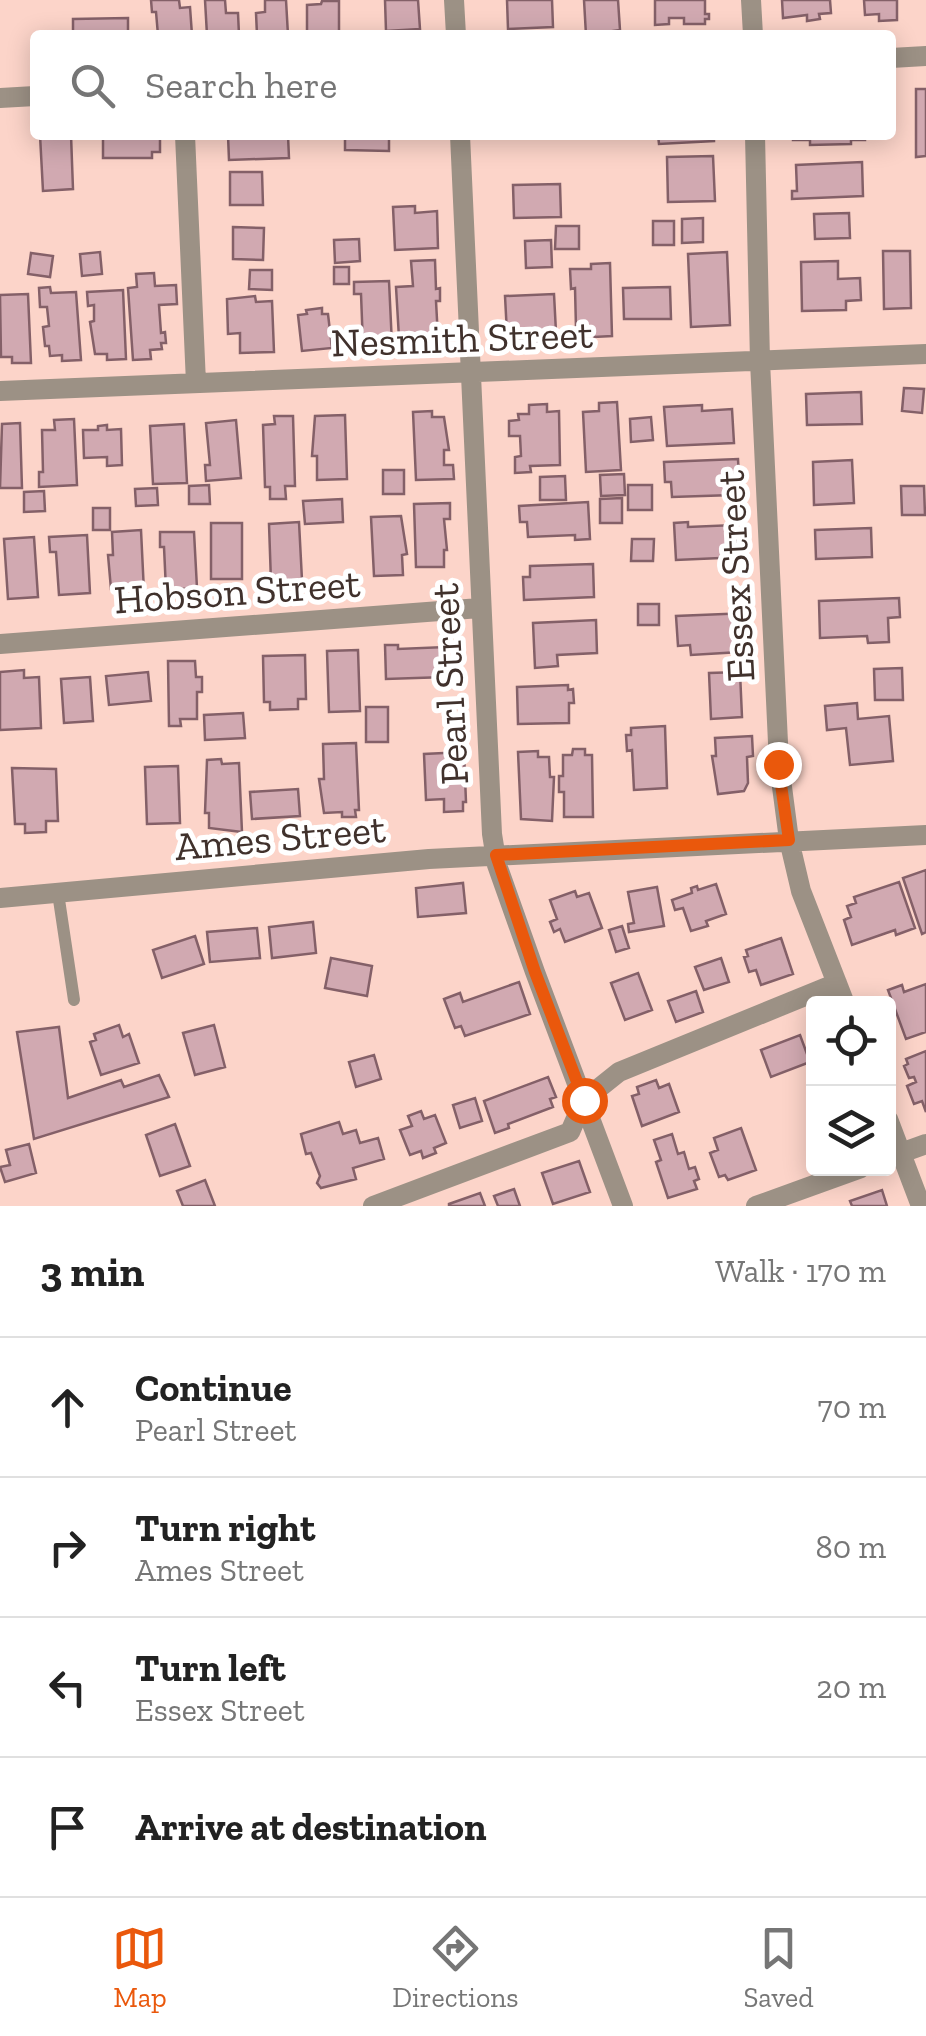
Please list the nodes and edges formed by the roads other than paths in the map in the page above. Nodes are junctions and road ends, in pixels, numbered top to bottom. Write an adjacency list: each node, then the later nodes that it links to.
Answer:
1 (454, 0): 3 (street)
2 (752, 0): 4 (street)
3 (456, 30)
4 (753, 30)
5 (926, 56): 6 (street)
6 (896, 58)
7 (30, 96): 8 (street)
8 (0, 98)
9 (184, 140): 15 (street)
10 (460, 140): 14 (street, Pearl Street)
11 (755, 140): 13 (street, Essex Street)
12 (926, 354): 13 (street, Nesmith Street)
13 (760, 361): 14 (street, Nesmith Street); 20 (street, Essex Street)
14 (470, 372): 15 (street, Nesmith Street); 17 (street, Pearl Street)
15 (196, 383): 16 (street, Nesmith Street)
16 (0, 391)
17 (480, 608): 18 (street, Hobson Street); 21 (street, Pearl Street)
18 (0, 644)
19 (926, 835): 20 (street, Ames Street)
20 (789, 840): 21 (street, Ames Street); 24 (street, Essex Street)
21 (496, 855): 22 (street, Ames Street); 27 (street, Pearl Street)
22 (58, 893): 23 (street, Ames Street); 26 (lane)
23 (0, 898)
24 (837, 983): 25 (street, Essex Street); 27 (street)
25 (842, 996)
26 (74, 1000)
27 (584, 1100): 32 (street); 33 (street, Pearl Street)
28 (926, 1144): 29 (street)
29 (896, 1156)
30 (896, 1158): 35 (street)
31 (838, 1176): 34 (street)
32 (373, 1206)
33 (623, 1206)
34 (756, 1206)
35 (920, 1206)

